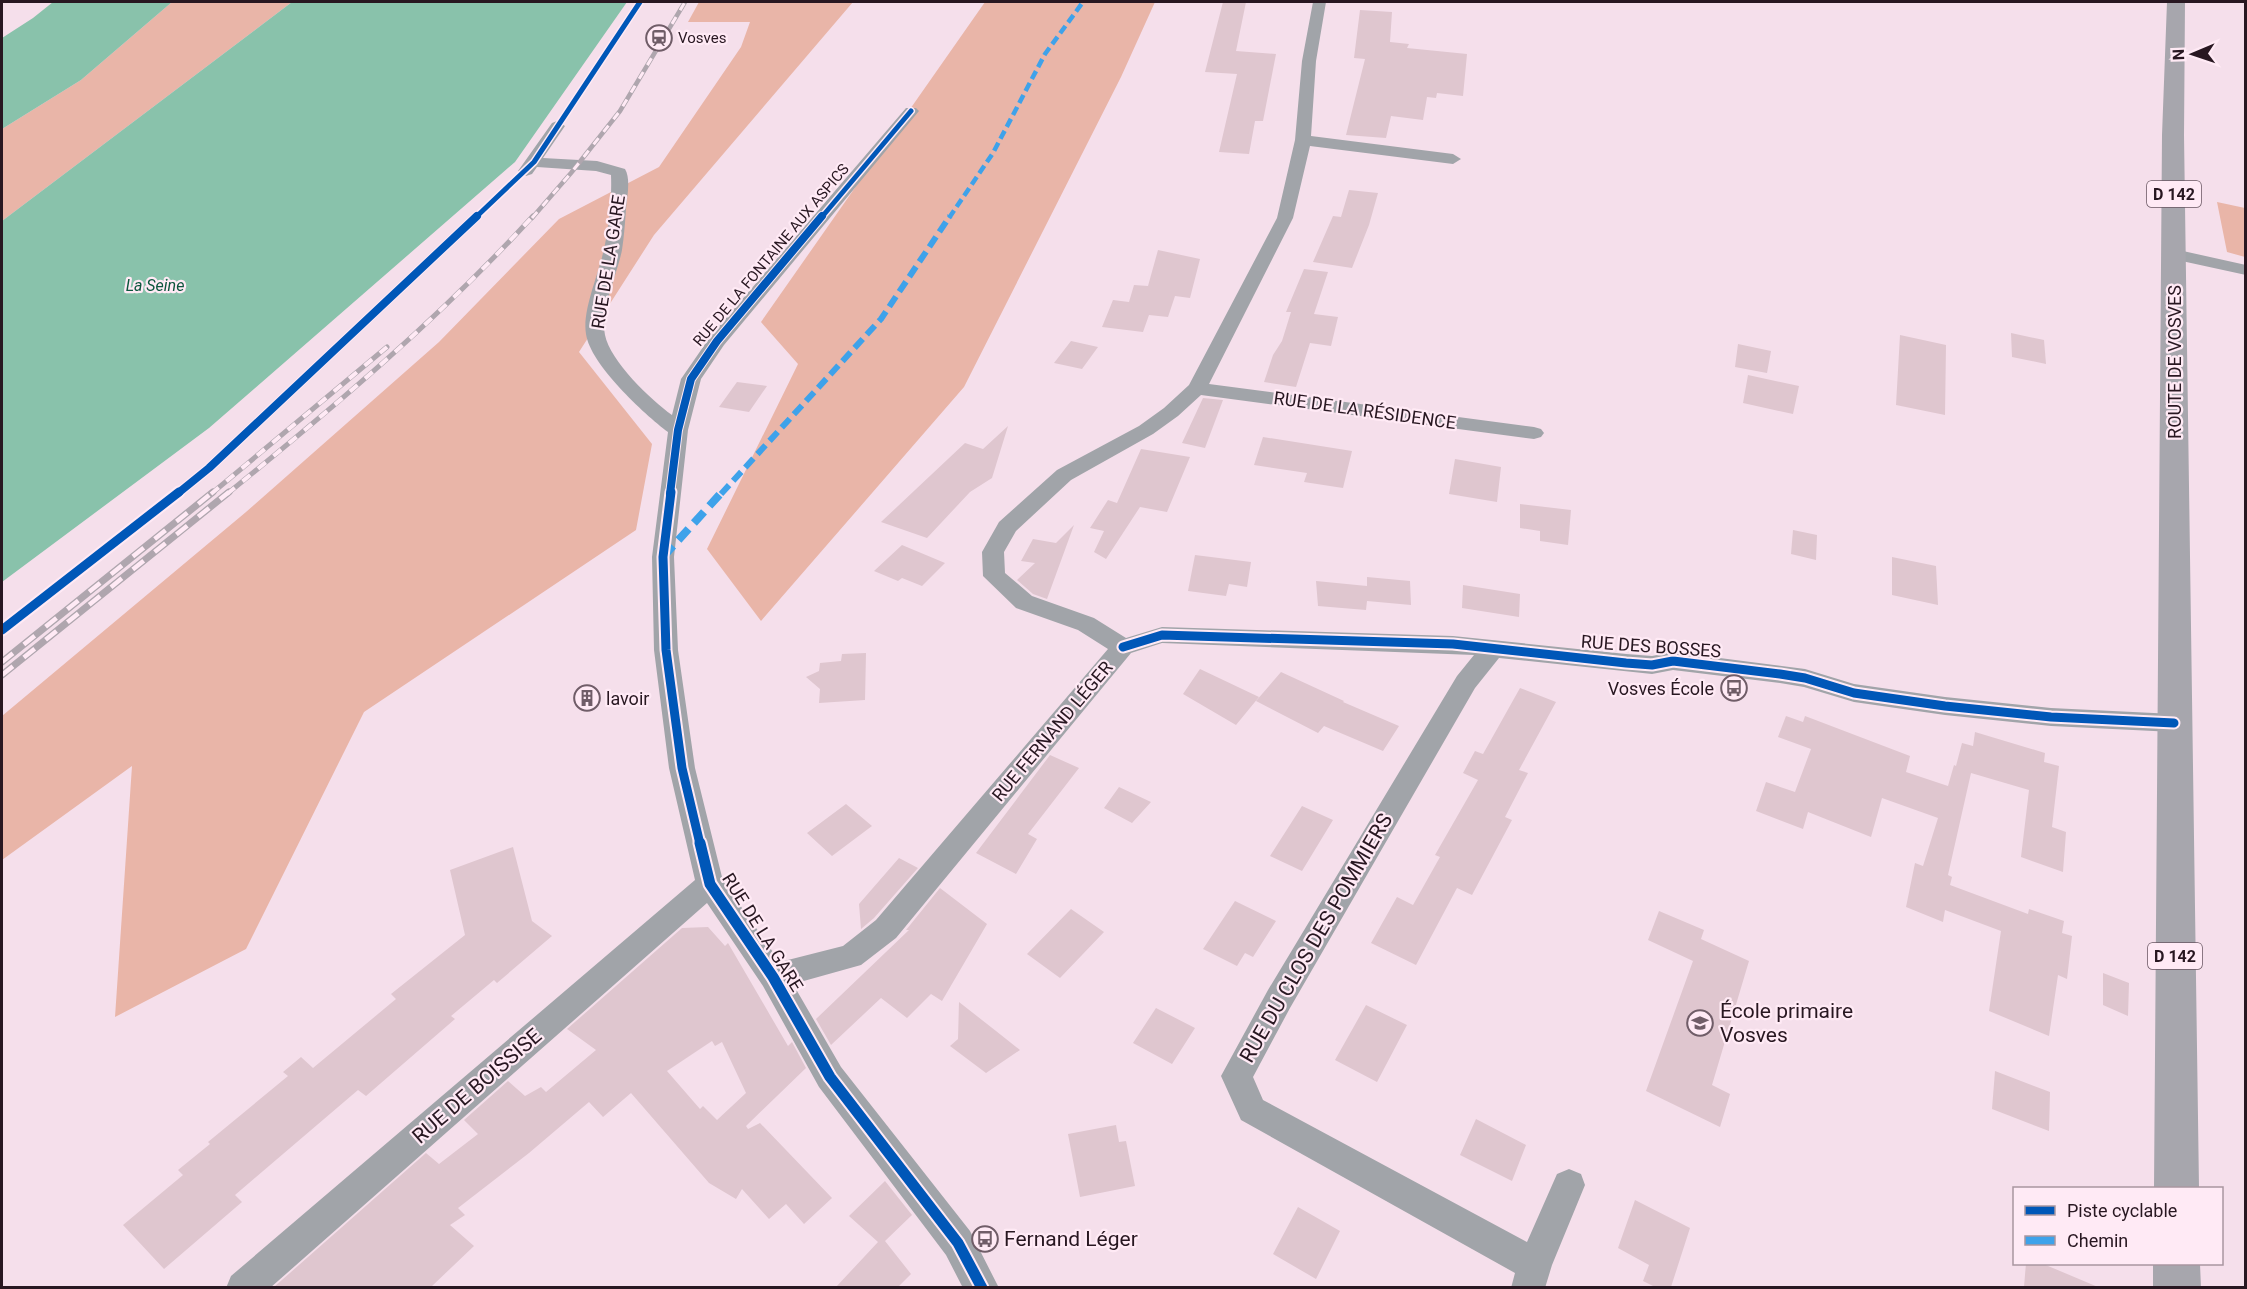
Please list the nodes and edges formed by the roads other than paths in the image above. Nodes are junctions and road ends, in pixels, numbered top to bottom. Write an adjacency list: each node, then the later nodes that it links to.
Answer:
1 (1318, 2): 5 (street, RUE FERNAND LÉGER)
2 (2176, 2): 7 (main road, ROUTE DE VOSVES / D 142)
3 (911, 111): 10 (street, RUE DE LA FONTAINE AUX ASPICS)
4 (557, 126): 10 (street, RUE DE LA GARE)
5 (1303, 140): 6 (street); 9 (street, RUE FERNAND LÉGER)
6 (1453, 159)
7 (2174, 254): 8 (street); 14 (main road, ROUTE DE VOSVES / D 142)
8 (2246, 270)
9 (1197, 387): 11 (street, RUE DE LA RÉSIDENCE); 12 (street, RUE FERNAND LÉGER)
10 (678, 430): 15 (street, RUE DE LA GARE)
11 (1534, 433)
12 (1123, 647): 13 (street, RUE DES BOSSES); 16 (street, RUE FERNAND LÉGER)
13 (1493, 648): 14 (street, RUE DES BOSSES); 20 (street, RUE DU CLOS DES POMMIERS)
14 (2174, 723): 18 (main road, D 142)
15 (710, 884): 16 (street, RUE DE LA GARE); 21 (street, RUE DE BOISSISE)
16 (773, 977): 22 (street, RUE DE LA GARE)
17 (1569, 1185): 20 (street, RUE DU CLOS DES POMMIERS)
18 (2177, 1187)
19 (2177, 1265): 23 (main road)
20 (1531, 1276)
21 (243, 1287)
22 (982, 1287)
23 (2177, 1287)

